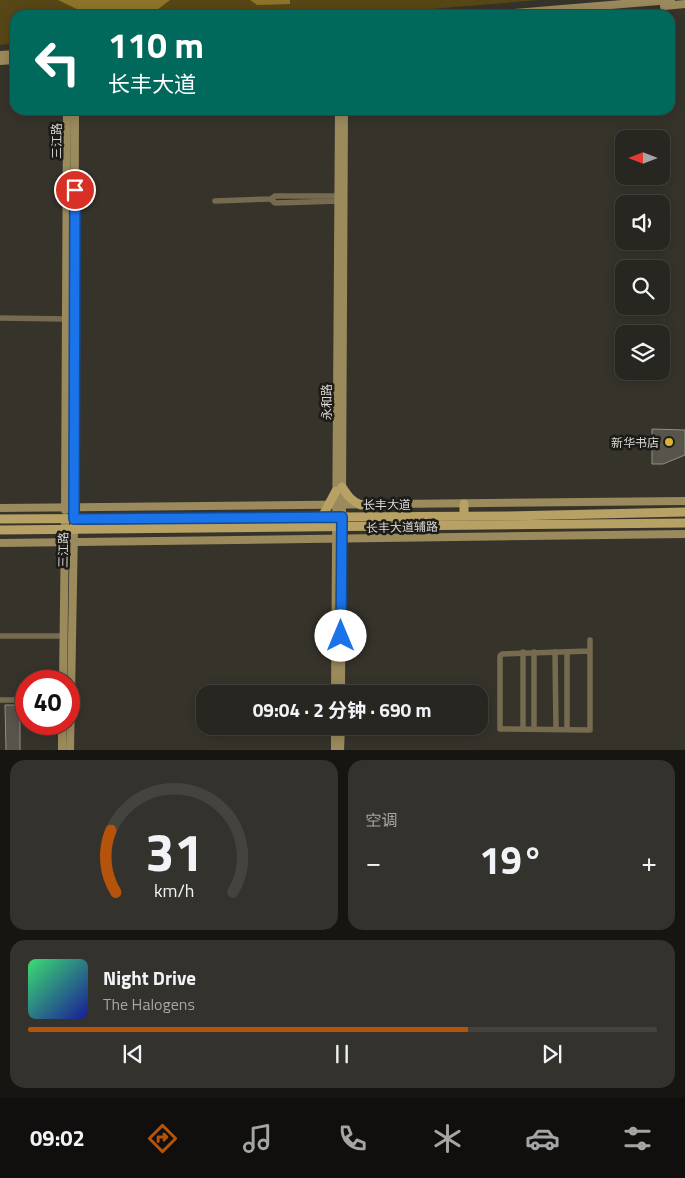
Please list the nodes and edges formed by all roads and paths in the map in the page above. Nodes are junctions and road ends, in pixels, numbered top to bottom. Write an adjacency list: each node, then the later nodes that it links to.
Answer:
1 (671, 0): 3 (main road)
2 (685, 4): 4 (main road)
3 (550, 10)
4 (613, 10)
5 (67, 115): 12 (main road, 三江路)
6 (75, 115): 19 (main road, 三江路)
7 (338, 115): 9 (main road, 永和路)
8 (344, 115): 9 (main road, 永和路)
9 (340, 199): 10 (street); 13 (main road, 永和路)
10 (215, 200)
11 (0, 318): 12 (street)
12 (66, 319): 18 (main road, 三江路)
13 (339, 489): 16 (main road); 16 (main road, 永和路); 17 (main road)
14 (685, 502): 15 (main road, 长丰大道辅路)
15 (464, 504): 17 (main road, 长丰大道辅路); 23 (main road)
16 (335, 505): 17 (main road, 长丰大道辅路); 19 (main road, 长丰大道辅路); 24 (main road); 25 (main road, 永和路)
17 (361, 505)
18 (65, 507): 19 (main road, 长丰大道辅路); 20 (main road, 长丰大道辅路); 27 (main road, 三江路)
19 (74, 507): 27 (main road, 三江路)
20 (0, 508)
21 (685, 512): 22 (main road, 长丰大道)
22 (543, 515): 23 (main road, 长丰大道); 29 (main road)
23 (464, 516): 25 (main road, 长丰大道)
24 (322, 517): 25 (main road, 长丰大道); 27 (main road, 长丰大道)
25 (339, 517): 30 (main road, 永和路)
26 (0, 519): 27 (main road, 长丰大道)
27 (70, 519): 31 (main road, 三江路)
28 (685, 523): 29 (main road, 长丰大道)
29 (543, 525): 30 (main road, 长丰大道); 34 (main road)
30 (339, 527): 31 (main road, 长丰大道); 35 (main road, 永和路)
31 (70, 529): 32 (main road, 长丰大道); 37 (main road, 三江路); 38 (main road, 三江路)
32 (0, 530)
33 (685, 534): 34 (main road, 长丰大道辅路)
34 (544, 536): 35 (main road, 长丰大道辅路)
35 (339, 538): 38 (main road, 长丰大道辅路); 48 (main road, 永和路); 49 (main road, 永和路)
36 (0, 542): 37 (main road, 长丰大道辅路)
37 (65, 542): 38 (main road, 长丰大道辅路); 40 (main road, 三江路)
38 (74, 542): 60 (main road, 三江路)
39 (0, 636): 40 (street)
40 (64, 636): 47 (main road, 三江路)
41 (590, 640): 46 (street)
42 (523, 652): 43 (street); 52 (street); 52 (street)
43 (534, 652): 44 (street); 53 (street)
44 (556, 652): 45 (street); 54 (street)
45 (567, 652): 46 (street); 55 (street)
46 (590, 652): 55 (street)
47 (63, 670)
48 (335, 685)
49 (341, 685)
50 (0, 700): 51 (street)
51 (15, 700)
52 (523, 729): 53 (street)
53 (534, 729): 54 (street)
54 (556, 729): 55 (street)
55 (567, 730)
56 (62, 735): 59 (main road)
57 (335, 735): 61 (main road)
58 (341, 735): 62 (main road)
59 (62, 750)
60 (70, 750)
61 (335, 750)
62 (340, 750)

